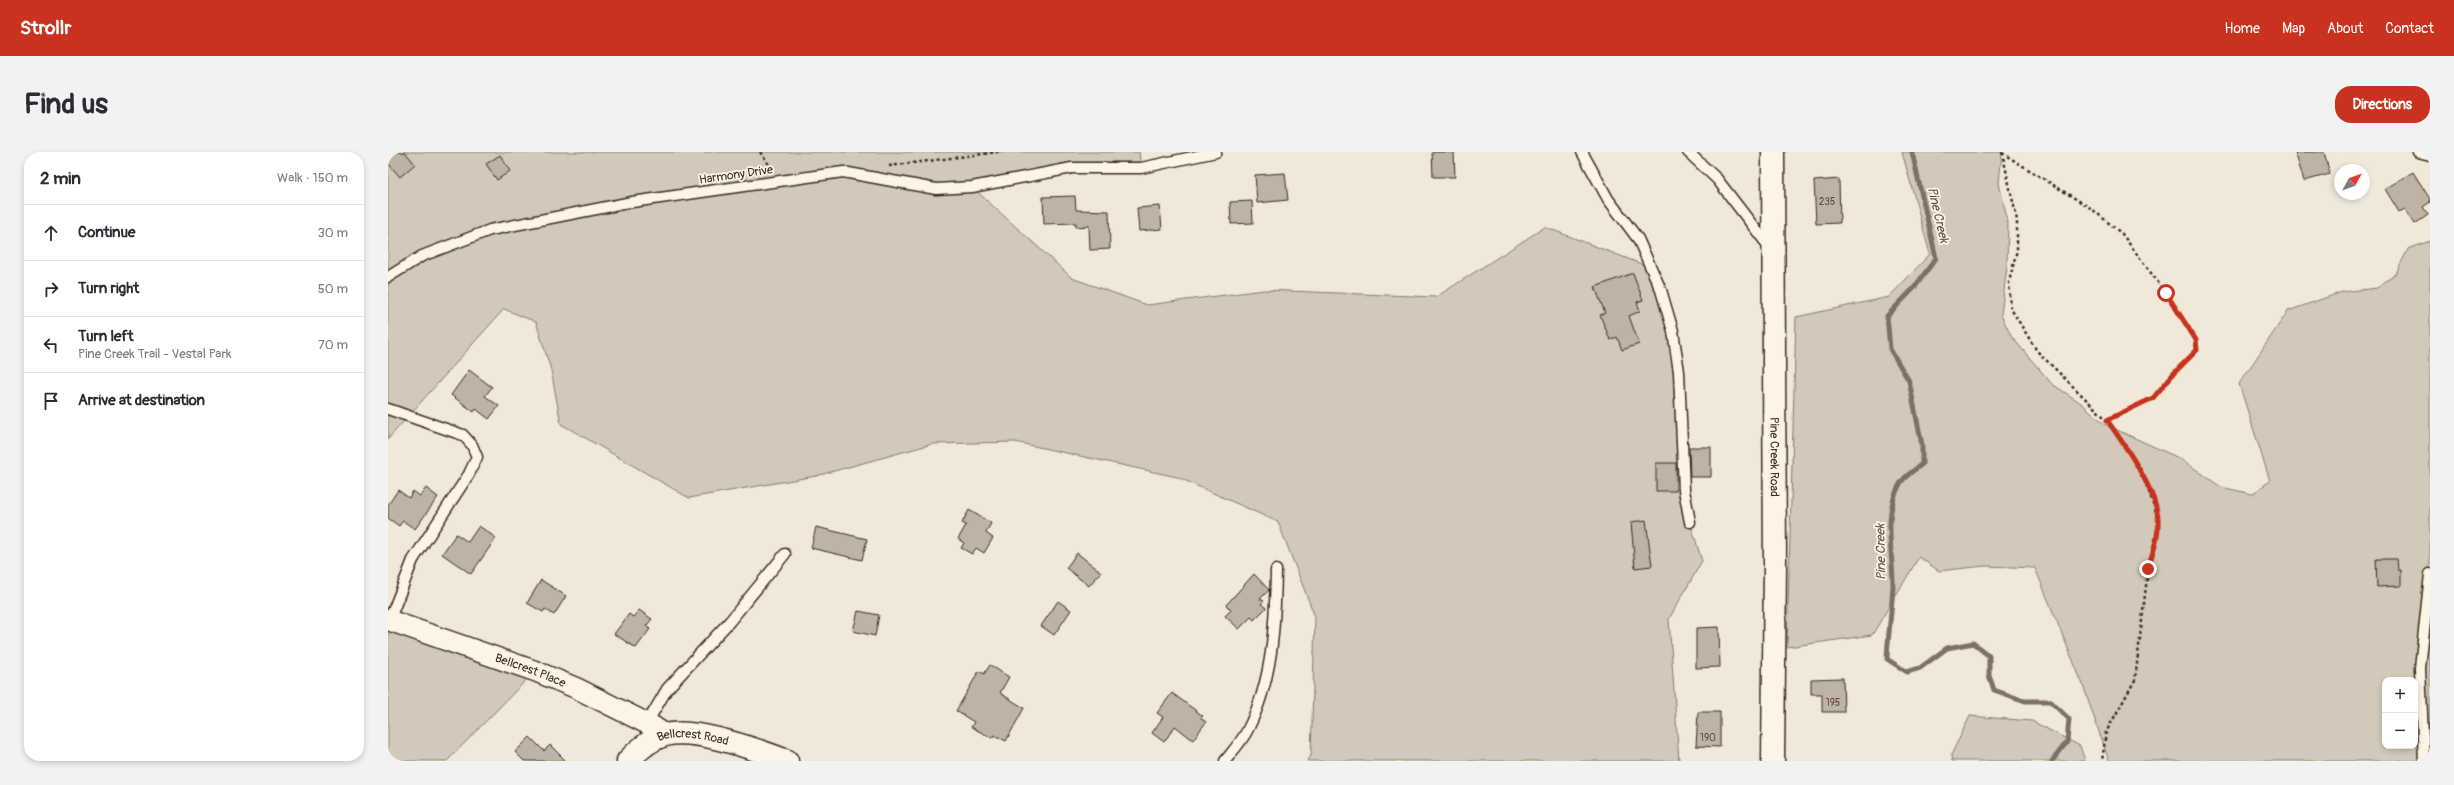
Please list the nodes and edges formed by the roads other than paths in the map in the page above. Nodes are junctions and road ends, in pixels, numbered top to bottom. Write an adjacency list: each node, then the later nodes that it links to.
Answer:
1 (1216, 152): 8 (lane, Harmony Drive)
2 (1582, 152): 10 (lane)
3 (1688, 152): 7 (lane)
4 (1773, 152): 7 (street, Pine Creek Road)
5 (2418, 152): 6 (lane)
6 (2430, 155)
7 (1774, 253): 20 (street, Pine Creek Road)
8 (388, 277)
9 (388, 409): 14 (lane)
10 (1690, 522)
11 (785, 554): 15 (lane)
12 (1276, 570): 19 (lane)
13 (2430, 574): 21 (lane)
14 (388, 620): 15 (street, Bellcrest Place)
15 (647, 723): 16 (street, Bellcrest Place)
16 (666, 735): 17 (street, Bellcrest Road); 18 (street, Bellcrest Road)
17 (628, 761)
18 (787, 761)
19 (1225, 761)
20 (1773, 761)
21 (2424, 761)

